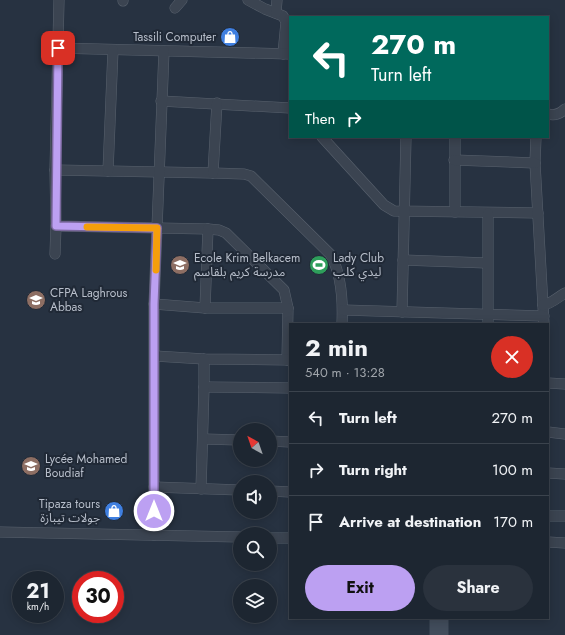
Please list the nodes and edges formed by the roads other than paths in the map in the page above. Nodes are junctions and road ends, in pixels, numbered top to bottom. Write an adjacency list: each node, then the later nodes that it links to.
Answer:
1 (60, 0): 7 (street)
2 (182, 0): 5 (street)
3 (277, 0): 6 (street)
4 (253, 1): 6 (street)
5 (175, 8)
6 (276, 13): 10 (street)
7 (58, 48): 8 (street); 22 (street)
8 (113, 50): 9 (street); 23 (street)
9 (164, 51): 10 (street); 11 (street)
10 (287, 54)
11 (161, 101): 12 (street); 24 (street)
12 (217, 103): 13 (street); 25 (street)
13 (289, 108)
14 (565, 109): 15 (street)
15 (549, 114)
16 (323, 138): 26 (street)
17 (406, 138): 26 (street)
18 (455, 138): 20 (street)
19 (536, 138): 21 (street)
20 (454, 160): 21 (street); 27 (street)
21 (535, 163): 29 (street)
22 (55, 170): 23 (street); 30 (street)
23 (108, 171): 24 (street)
24 (159, 173): 25 (street); 31 (street)
25 (213, 173): 41 (street)
26 (403, 212): 27 (street); 34 (street)
27 (455, 212): 28 (street)
28 (488, 213): 29 (street); 35 (street)
29 (538, 213): 38 (street)
30 (56, 226): 31 (street); 33 (street)
31 (157, 228): 32 (street); 37 (street)
32 (208, 229): 39 (street); 40 (street)
33 (55, 254)
34 (403, 260): 35 (street); 42 (street)
35 (487, 263): 43 (street)
36 (565, 293): 38 (street)
37 (154, 304): 39 (street); 46 (street)
38 (543, 305): 44 (street)
39 (206, 308): 40 (street)
40 (288, 308): 48 (street)
41 (343, 310): 42 (street); 45 (street)
42 (402, 312): 43 (street)
43 (488, 319): 44 (street)
44 (544, 320)
45 (342, 323)
46 (155, 356): 47 (street); 61 (street)
47 (204, 359): 48 (street); 51 (street)
48 (289, 360)
49 (549, 383): 50 (street)
50 (565, 384)
51 (204, 387): 52 (street); 55 (street)
52 (289, 388)
53 (549, 432): 54 (street)
54 (565, 434)
55 (203, 439): 56 (street); 62 (street)
56 (233, 440)
57 (277, 441): 58 (street)
58 (289, 442)
59 (549, 473): 60 (street)
60 (565, 474)
61 (154, 487): 62 (street); 69 (street)
62 (201, 489): 63 (street)
63 (233, 490)
64 (277, 491): 65 (street)
65 (289, 492)
66 (549, 516): 67 (street)
67 (565, 516)
68 (0, 532): 69 (street)
69 (154, 535): 70 (street)
70 (233, 537)
71 (277, 538): 72 (street)
72 (289, 538)
73 (549, 542): 74 (street)
74 (565, 543)

